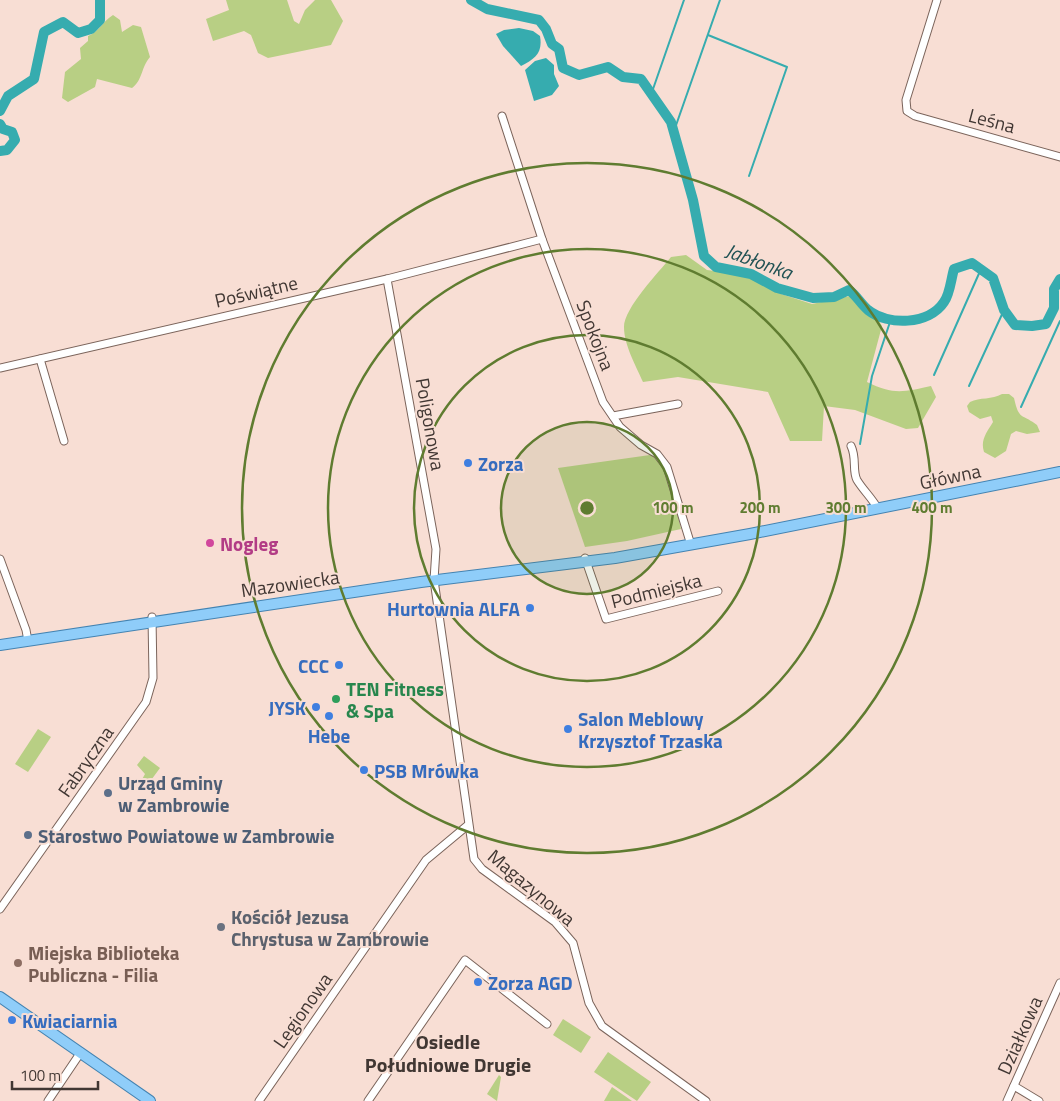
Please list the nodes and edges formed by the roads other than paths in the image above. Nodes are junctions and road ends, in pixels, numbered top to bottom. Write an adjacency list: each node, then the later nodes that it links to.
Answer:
1 (937, 0): 3 (street, Leśna)
2 (502, 116): 4 (street, Spokojna)
3 (1060, 157)
4 (542, 239): 5 (street, Poświątne); 9 (street, Spokojna)
5 (387, 279): 6 (street, Poświątne); 17 (street, Poligonowa)
6 (40, 359): 7 (street, Poświątne); 10 (street)
7 (0, 368)
8 (678, 404): 9 (street)
9 (613, 416): 14 (street, Spokojna)
10 (64, 441)
11 (850, 446): 13 (street)
12 (1060, 472): 13 (main road, Główna)
13 (878, 509): 14 (main road, Główna)
14 (691, 545): 16 (main road, Główna)
15 (0, 559): 20 (street)
16 (585, 560): 17 (main road, Mazowiecka); 18 (street, Podmiejska)
17 (434, 578): 19 (main road, Mazowiecka); 23 (street, Magazynowa)
18 (718, 591)
19 (152, 619): 20 (main road, Mazowiecka); 24 (street, Fabryczna)
20 (27, 638): 21 (main road, Mazowiecka); 22 (main road, Mazowiecka)
21 (0, 640)
22 (0, 645)
23 (468, 825): 32 (street, Legionowa); 34 (street, Magazynowa)
24 (0, 909)
25 (1060, 983): 29 (street, Działkowa)
26 (0, 997): 28 (main road)
27 (547, 1024): 33 (street)
28 (80, 1052): 30 (street); 31 (main road)
29 (1014, 1086): 35 (street, Działkowa); 36 (street)
30 (48, 1101)
31 (150, 1101)
32 (259, 1101)
33 (368, 1101)
34 (706, 1101)
35 (1007, 1101)
36 (1039, 1101)

